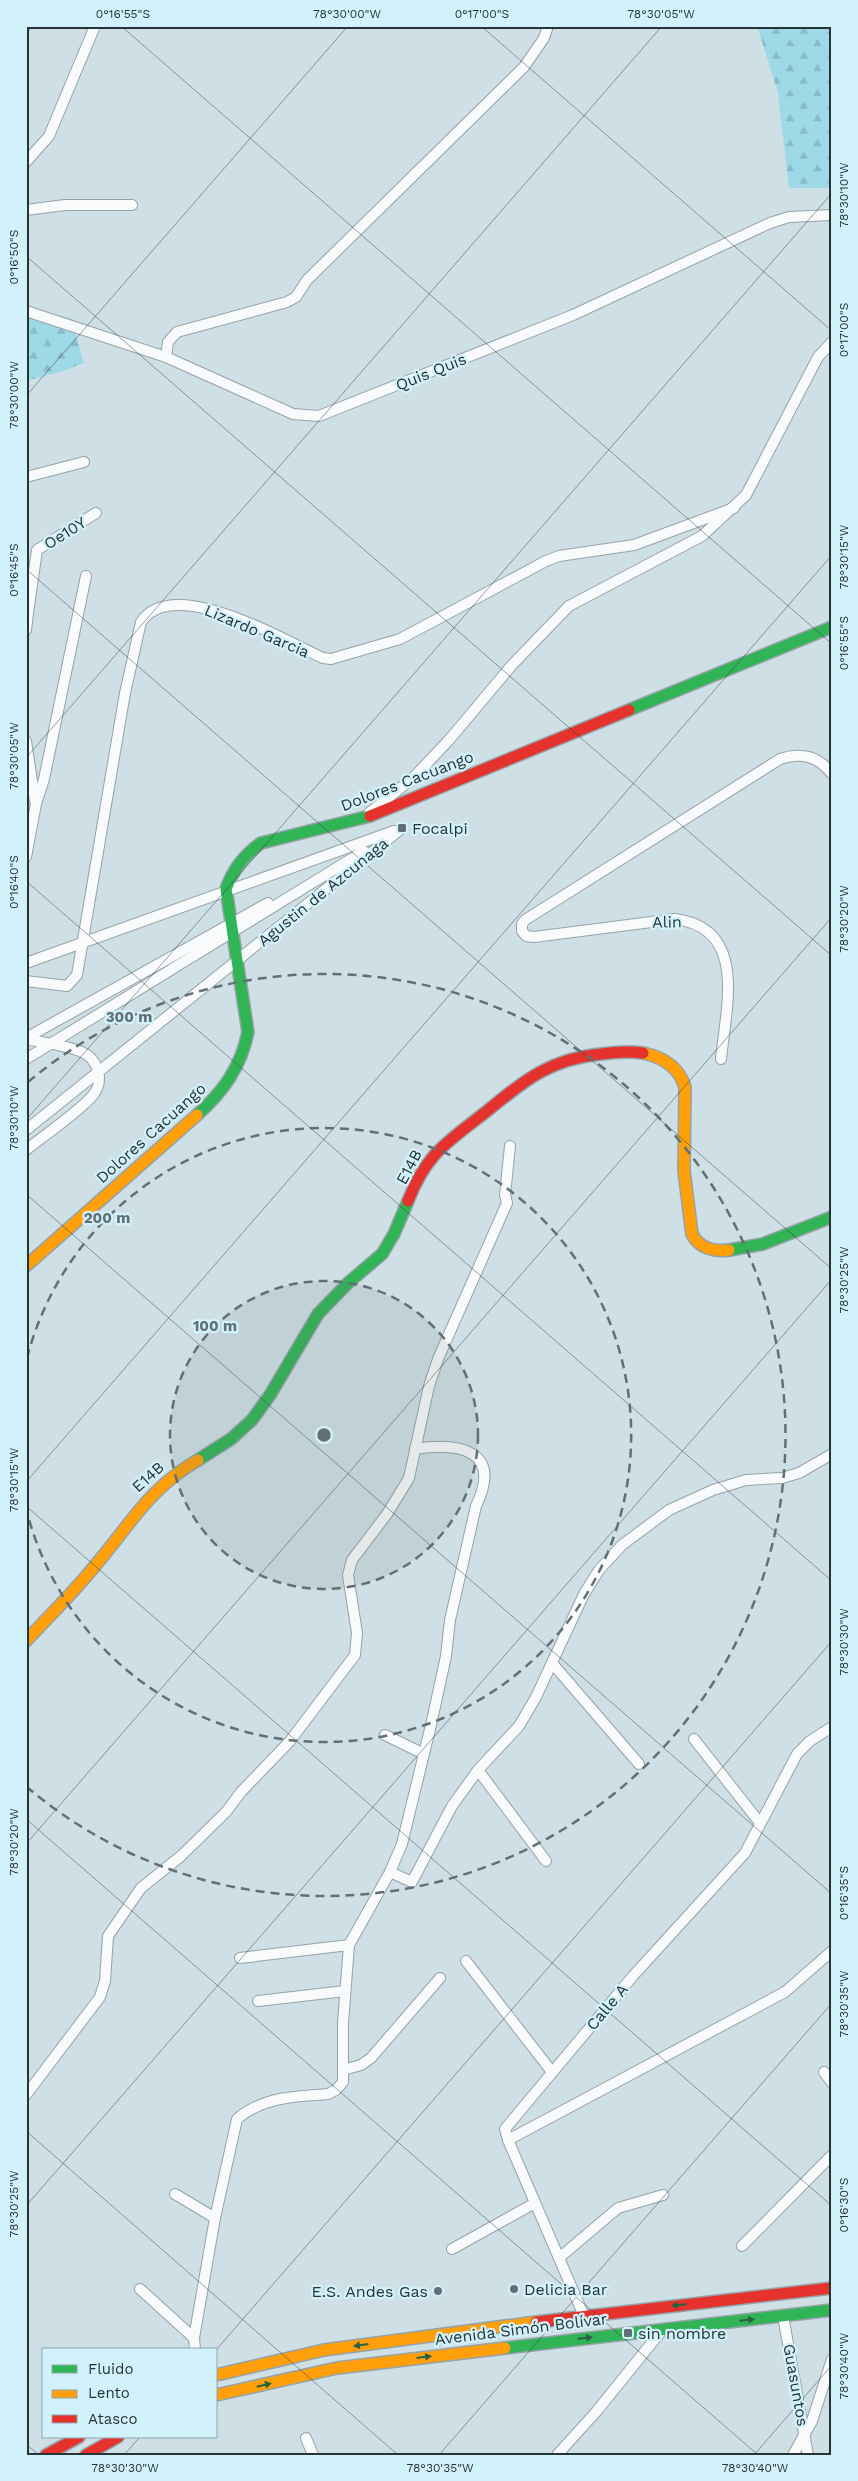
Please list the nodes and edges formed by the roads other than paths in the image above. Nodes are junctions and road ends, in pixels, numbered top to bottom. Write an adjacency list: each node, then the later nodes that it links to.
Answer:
1 (95, 26): 3 (street)
2 (548, 26): 9 (street)
3 (26, 162)
4 (132, 205): 5 (street)
5 (26, 210)
6 (832, 215): 9 (street, Quis Quis)
7 (26, 311): 9 (street, Quis Quis)
8 (832, 342): 12 (street)
9 (166, 357)
10 (84, 462): 11 (street)
11 (26, 477)
12 (734, 508): 21 (street); 26 (street, Lizardo Garcia)
13 (96, 513): 15 (street, Oe10Y)
14 (86, 576): 20 (street)
15 (27, 610): 17 (street, Oe10Y)
16 (832, 627): 21 (main road, Dolores Cacuango)
17 (26, 630)
18 (26, 741): 20 (street)
19 (832, 774): 33 (street, Alin)
20 (36, 804): 23 (street)
21 (363, 819): 24 (main road, Dolores Cacuango)
22 (402, 828): 24 (street, Agustin de Azcunaga); 25 (street); 27 (street, Agustin de Azcunaga)
23 (26, 857)
24 (226, 892): 25 (main road, Dolores Cacuango); 26 (street, Agustin de Azcunaga)
25 (232, 928): 27 (main road, Dolores Cacuango); 30 (street); 31 (street)
26 (82, 943): 28 (street, Agustin de Azcunaga); 29 (street, Lizardo Garcia)
27 (237, 961): 34 (street, Agustin de Azcunaga); 39 (main road, Dolores Cacuango)
28 (26, 963)
29 (26, 980)
30 (26, 1039): 31 (street)
31 (50, 1045): 32 (street); 34 (street)
32 (26, 1059)
33 (721, 1059)
34 (98, 1072): 35 (street, Agustin de Azcunaga); 37 (street)
35 (26, 1130)
36 (510, 1146): 40 (street)
37 (26, 1150)
38 (832, 1217): 42 (main road, E14B)
39 (26, 1266)
40 (414, 1449): 47 (street); 64 (street)
41 (832, 1454): 43 (street)
42 (26, 1641)
43 (552, 1663): 48 (street); 49 (street)
44 (832, 1727): 50 (street, Calle A)
45 (386, 1735): 47 (street)
46 (694, 1739): 50 (street)
47 (424, 1754): 52 (street)
48 (639, 1764)
49 (478, 1770): 51 (street); 52 (street)
50 (760, 1823): 61 (street, Calle A)
51 (546, 1861)
52 (390, 1872): 53 (street)
53 (349, 1945): 55 (street); 58 (street)
54 (832, 1952): 65 (street)
55 (240, 1958)
56 (466, 1961): 61 (street)
57 (440, 1978): 60 (street)
58 (345, 1991): 59 (street); 60 (street)
59 (258, 2001)
60 (343, 2070): 70 (street)
61 (552, 2072): 65 (street, Calle A)
62 (824, 2072): 63 (street)
63 (832, 2083)
64 (26, 2095)
65 (508, 2140): 69 (street)
66 (832, 2156): 71 (street)
67 (175, 2194): 70 (street)
68 (663, 2194): 73 (street)
69 (535, 2203): 72 (street); 73 (street)
70 (216, 2218): 80 (street)
71 (742, 2246)
72 (452, 2249)
73 (559, 2258): 77 (street)
74 (832, 2288): 77 (main road, Avenida Simón Bolívar, one-way to 77)
75 (140, 2289): 80 (street)
76 (832, 2310): 78 (main road, Avenida Simón Bolívar)
77 (584, 2316): 83 (main road, Avenida Simón Bolívar, one-way to 83)
78 (783, 2316): 79 (main road, Avenida Simón Bolívar, one-way to 78); 85 (street, Guasuntos)
79 (663, 2329): 84 (main road, Avenida Simón Bolívar, one-way to 79); 92 (street)
80 (194, 2338): 81 (street)
81 (195, 2348)
82 (832, 2359): 85 (street)
83 (218, 2375)
84 (218, 2396)
85 (805, 2437): 93 (street); 94 (street, Guasuntos)
86 (77, 2438): 89 (main road)
87 (116, 2438): 90 (main road)
88 (306, 2438): 91 (street)
89 (46, 2455)
90 (86, 2455)
91 (313, 2455)
92 (557, 2455)
93 (793, 2455)
94 (808, 2455)

